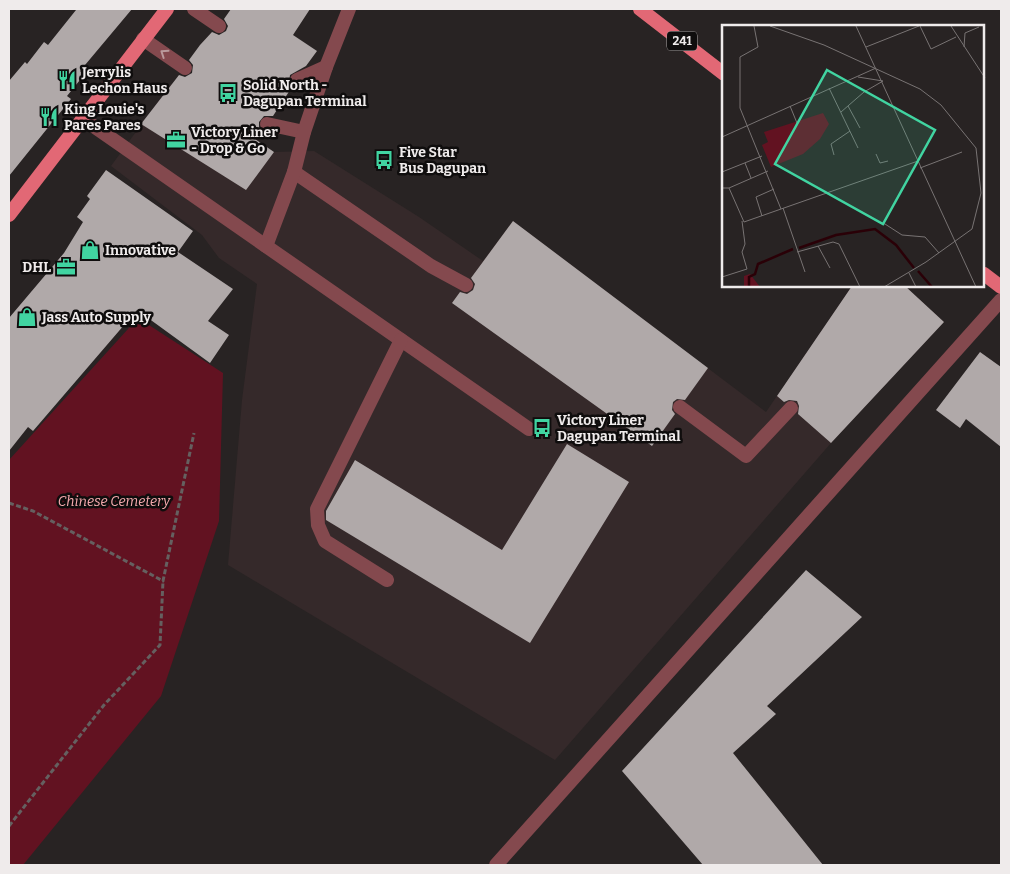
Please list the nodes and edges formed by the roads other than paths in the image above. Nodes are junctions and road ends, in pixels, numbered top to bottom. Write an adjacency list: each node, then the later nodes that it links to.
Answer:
1 (167, 9): 6 (main road)
2 (194, 9): 5 (street)
3 (349, 9): 8 (street)
4 (640, 9): 9 (main road, 241)
5 (219, 26)
6 (143, 39): 7 (street, one-way to 6); 11 (main road)
7 (185, 68)
8 (326, 68): 10 (street); 13 (street)
9 (722, 72)
10 (297, 80)
11 (82, 118): 15 (main road); 16 (street)
12 (267, 124): 13 (street)
13 (304, 132): 14 (street)
14 (294, 172): 16 (street); 18 (street)
15 (9, 216)
16 (266, 246): 21 (street)
17 (985, 275): 19 (main road)
18 (466, 284)
19 (1001, 287)
20 (1001, 300): 26 (street)
21 (402, 340): 24 (street); 25 (street)
22 (680, 407): 23 (street)
23 (791, 408)
24 (529, 429)
25 (387, 580)
26 (496, 865)

